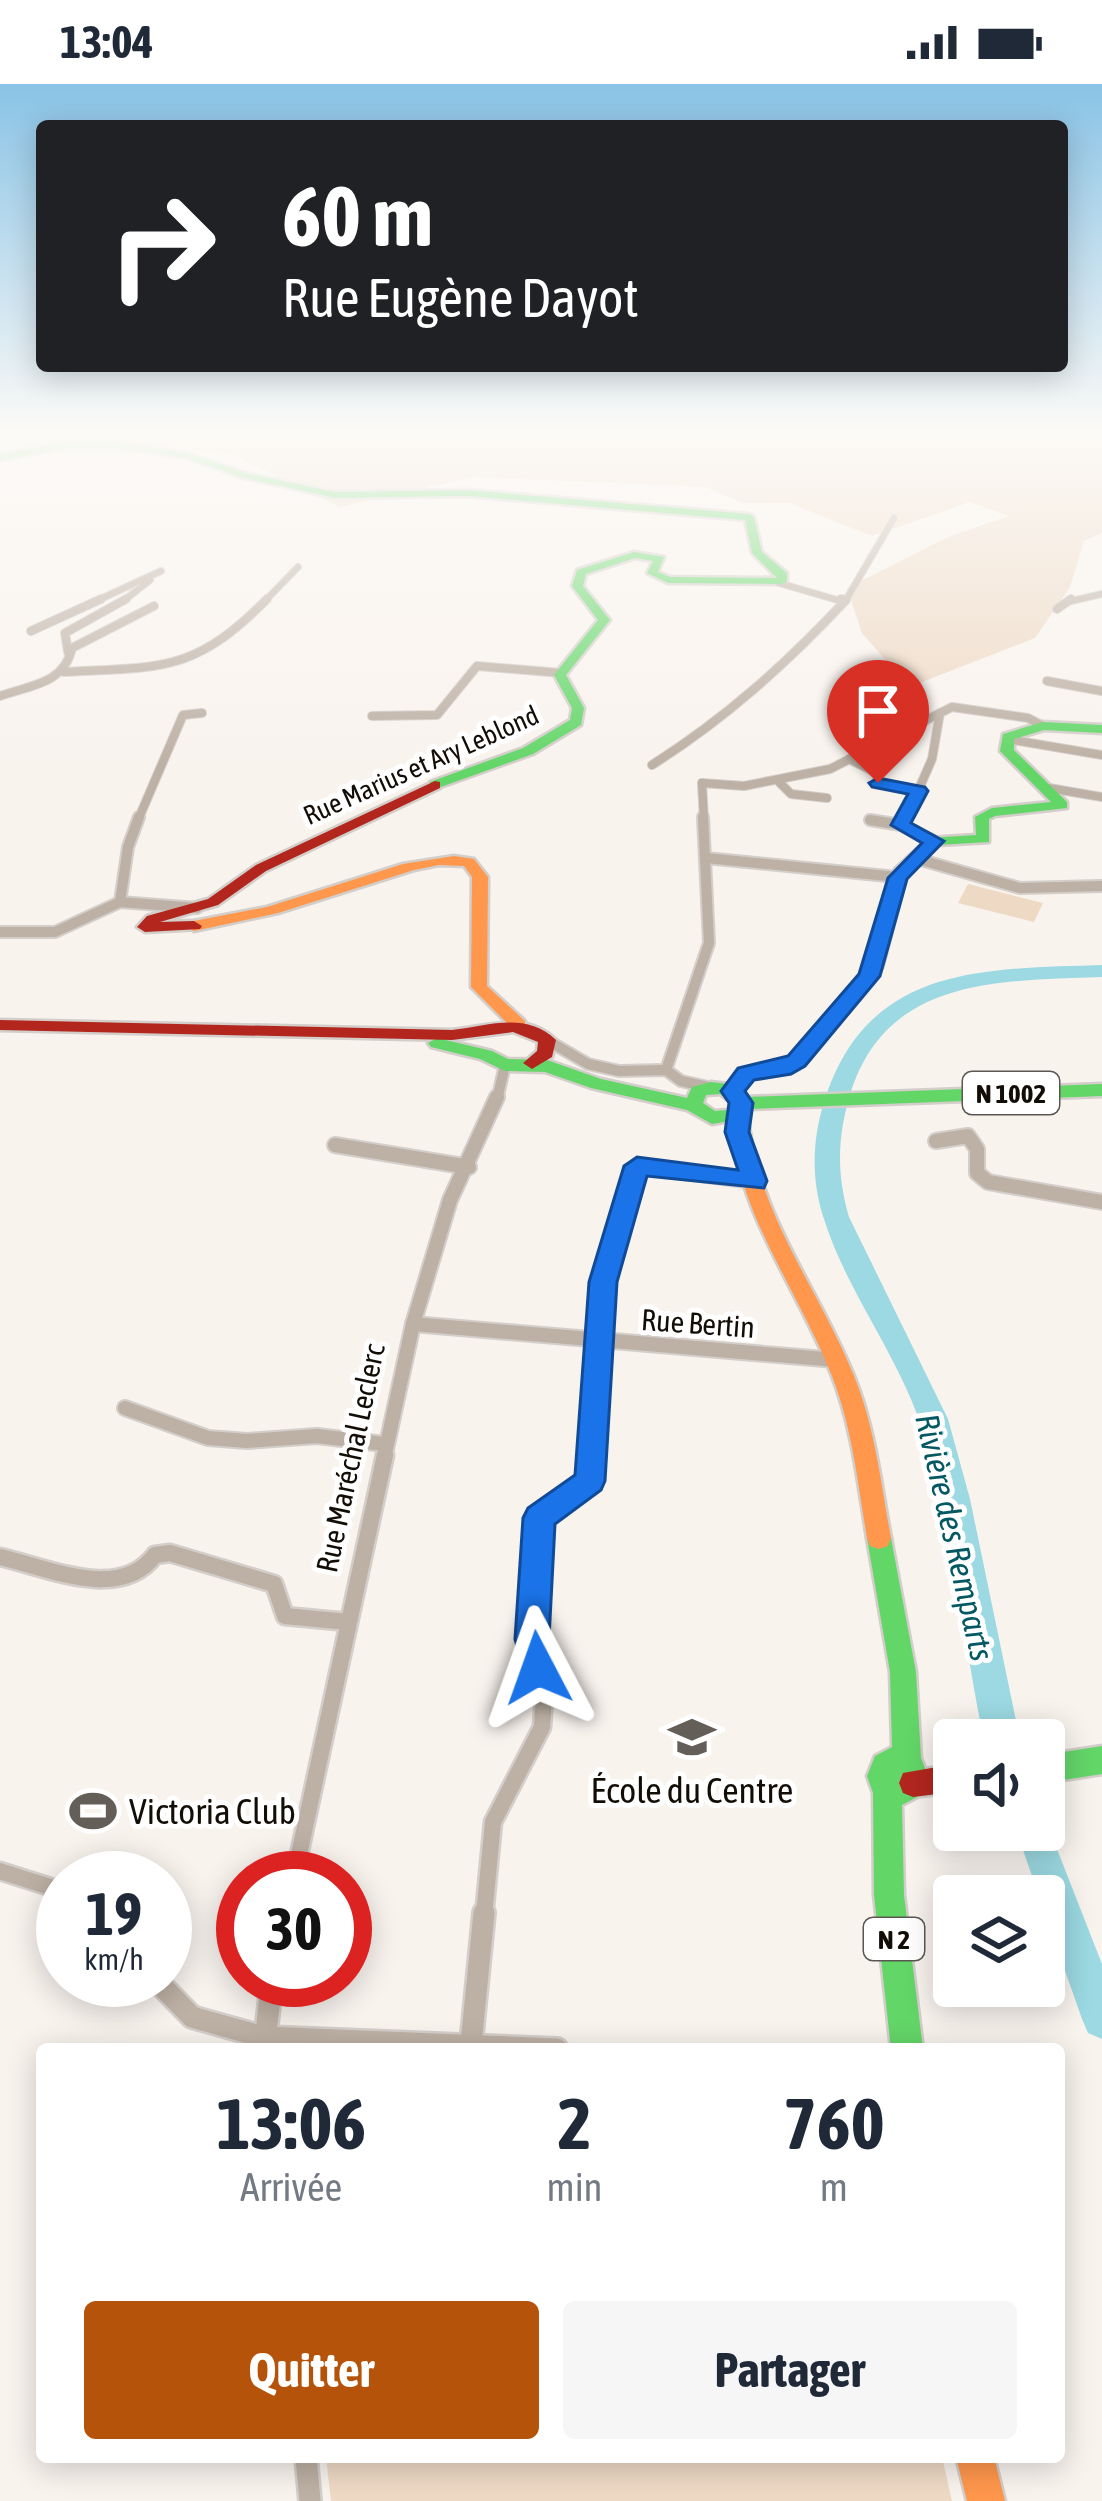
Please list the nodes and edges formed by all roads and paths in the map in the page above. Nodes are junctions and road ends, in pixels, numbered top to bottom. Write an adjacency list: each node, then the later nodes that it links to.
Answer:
1 (752, 543): 4 (main road)
2 (879, 543): 6 (street)
3 (298, 567): 11 (street)
4 (779, 583): 6 (street); 12 (main road, Rue Marius et Ary Leblond)
5 (1102, 594): 8 (street)
6 (846, 600): 24 (street)
7 (154, 606): 10 (street)
8 (1057, 609)
9 (31, 631): 10 (street)
10 (68, 652): 11 (street)
11 (64, 672): 15 (street)
12 (560, 673): 18 (street); 40 (main road, Rue Marius et Ary Leblond)
13 (1047, 681): 14 (street)
14 (1102, 691)
15 (0, 696)
16 (202, 712): 39 (street)
17 (940, 713): 19 (street); 23 (street); 29 (street)
18 (372, 716)
19 (1042, 727): 20 (main road); 21 (main road)
20 (1100, 729)
21 (1007, 739): 22 (street); 28 (main road)
22 (1102, 755)
23 (848, 759): 26 (street); 29 (street)
24 (652, 765)
25 (712, 771): 27 (street)
26 (778, 781): 27 (street); 31 (street)
27 (702, 783): 35 (street)
28 (1049, 788): 30 (street); 34 (main road)
29 (919, 791): 33 (street)
30 (1102, 797)
31 (827, 798)
32 (870, 820): 33 (street)
33 (901, 825): 34 (street)
34 (934, 841): 36 (main road)
35 (706, 858): 37 (street); 48 (street)
36 (914, 858): 37 (main road); 38 (street)
37 (898, 878): 51 (main road)
38 (1102, 886)
39 (120, 902): 40 (street); 41 (street)
40 (197, 908): 43 (main road, Rue Marius et Ary Leblond)
41 (0, 932)
42 (0, 1025): 44 (main road)
43 (503, 1029): 44 (main road); 45 (main road); 46 (main road)
44 (354, 1031): 46 (main road)
45 (548, 1043): 47 (main road); 48 (street); 49 (main road)
46 (495, 1060): 47 (main road); 55 (street, Rue Maréchal Leclerc)
47 (532, 1064): 49 (main road, N 1002)
48 (666, 1070): 51 (street)
49 (566, 1072): 51 (main road, N 1002)
50 (1102, 1090): 51 (main road, N 1002)
51 (720, 1101): 52 (main road, N 1002); 56 (main road)
52 (712, 1118)
53 (936, 1141): 57 (street)
54 (335, 1145): 55 (street)
55 (469, 1167): 58 (street, Rue Maréchal Leclerc)
56 (755, 1181): 59 (street); 60 (main road)
57 (1102, 1202)
58 (413, 1324): 59 (street, Rue Bertin); 62 (street, Rue Maréchal Leclerc)
59 (596, 1343): 60 (street, Rue Bertin); 75 (street)
60 (836, 1360): 67 (main road)
61 (125, 1408): 62 (street)
62 (384, 1444): 64 (street, Rue Maréchal Leclerc)
63 (0, 1557): 64 (street)
64 (348, 1622): 69 (street, Rue Maréchal Leclerc)
65 (1096, 1761): 66 (main road)
66 (1065, 1766)
67 (903, 1776): 68 (main road); 76 (main road, N 2)
68 (933, 1777)
69 (300, 1851)
70 (0, 1871): 71 (street)
71 (36, 1882)
72 (183, 2007): 74 (street)
73 (269, 2007): 74 (street)
74 (264, 2043)
75 (471, 2043)
76 (906, 2043)
77 (307, 2463): 79 (street)
78 (976, 2463): 80 (main road)
79 (310, 2501)
80 (986, 2501)

